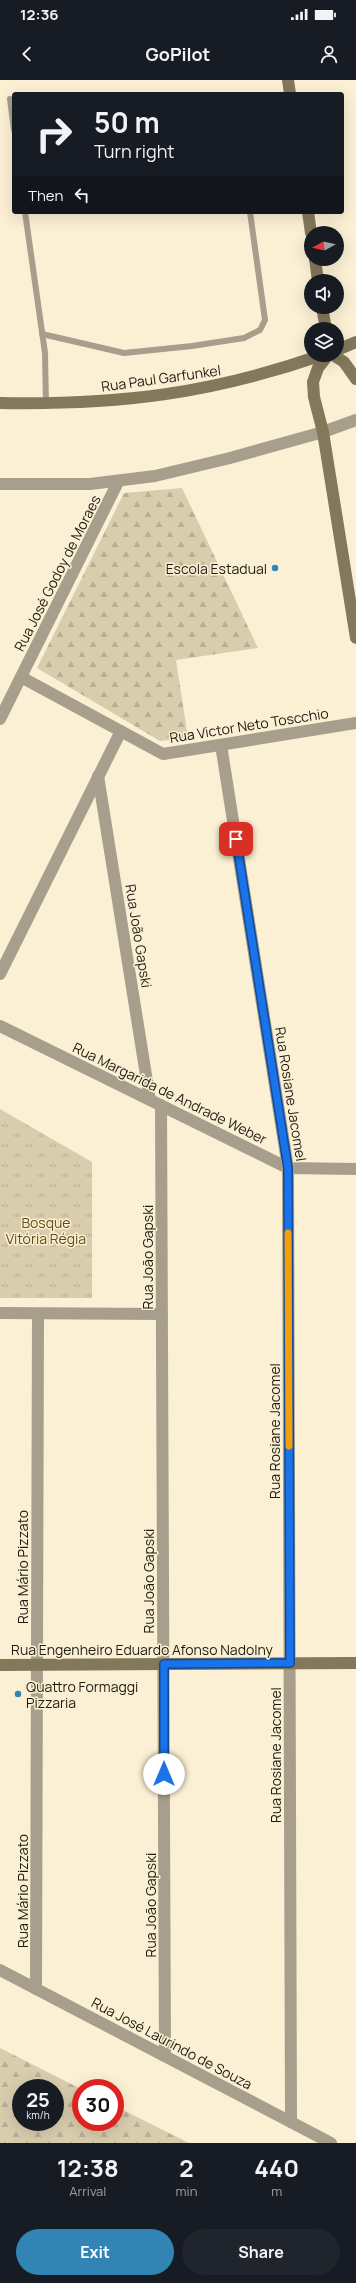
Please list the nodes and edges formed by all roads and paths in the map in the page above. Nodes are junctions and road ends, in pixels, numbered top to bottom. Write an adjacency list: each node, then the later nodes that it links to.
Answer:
1 (288, 80): 2 (street)
2 (290, 92)
3 (10, 99): 4 (lane)
4 (12, 114)
5 (25, 214): 9 (lane)
6 (250, 214): 9 (lane)
7 (308, 214): 8 (street)
8 (310, 226)
9 (42, 334): 17 (lane)
10 (356, 342): 11 (street)
11 (344, 347)
12 (304, 361): 17 (street, Rua Paul Garfunkel)
13 (323, 362): 19 (street)
14 (344, 362): 15 (street)
15 (356, 379)
16 (0, 403): 17 (street, Rua Paul Garfunkel)
17 (46, 404)
18 (356, 420): 19 (street)
19 (323, 432): 20 (street); 22 (street)
20 (118, 482): 21 (street); 23 (street, Rua José Godoy de Moraes)
21 (0, 484)
22 (356, 638)
23 (21, 677): 24 (street, Rua José Godoy de Moraes); 26 (street, Rua Victor Neto Toscchio)
24 (0, 719)
25 (356, 723): 27 (street, Rua Victor Neto Toscchio)
26 (121, 731): 27 (street, Rua Victor Neto Toscchio); 28 (street)
27 (221, 745): 33 (street, Rua Rosiane Jacomel)
28 (98, 776): 29 (street); 31 (street, Rua João Gapski)
29 (0, 974)
30 (0, 1026): 31 (street, Rua Margarida de Andrade Weber)
31 (150, 1100): 32 (street, Rua Margarida de Andrade Weber)
32 (161, 1105): 33 (street, Rua Margarida de Andrade Weber); 37 (street, Rua João Gapski)
33 (288, 1168): 34 (street, Rua Margarida de Andrade Weber); 38 (street, Rua Rosiane Jacomel)
34 (356, 1169)
35 (0, 1313): 36 (street)
36 (38, 1314): 37 (street); 42 (street, Rua Mário Pizzato)
37 (162, 1314): 40 (street, Rua João Gapski)
38 (290, 1663): 39 (street, Rua Engenheiro Eduardo Afonso Nadolny); 40 (street, Rua Engenheiro Eduardo Afonso Nadolny); 46 (street, Rua Rosiane Jacomel)
39 (356, 1663)
40 (164, 1664): 42 (street, Rua Engenheiro Eduardo Afonso Nadolny); 45 (street, Rua João Gapski)
41 (0, 1665): 42 (street, Rua Engenheiro Eduardo Afonso Nadolny)
42 (37, 1665): 44 (street, Rua Mário Pizzato)
43 (0, 1970): 44 (street, Rua José Laurindo de Souza)
44 (36, 1989): 45 (street, Rua José Laurindo de Souza)
45 (165, 2056): 46 (street, Rua José Laurindo de Souza)
46 (291, 2122): 47 (street, Rua José Laurindo de Souza)
47 (331, 2143)

